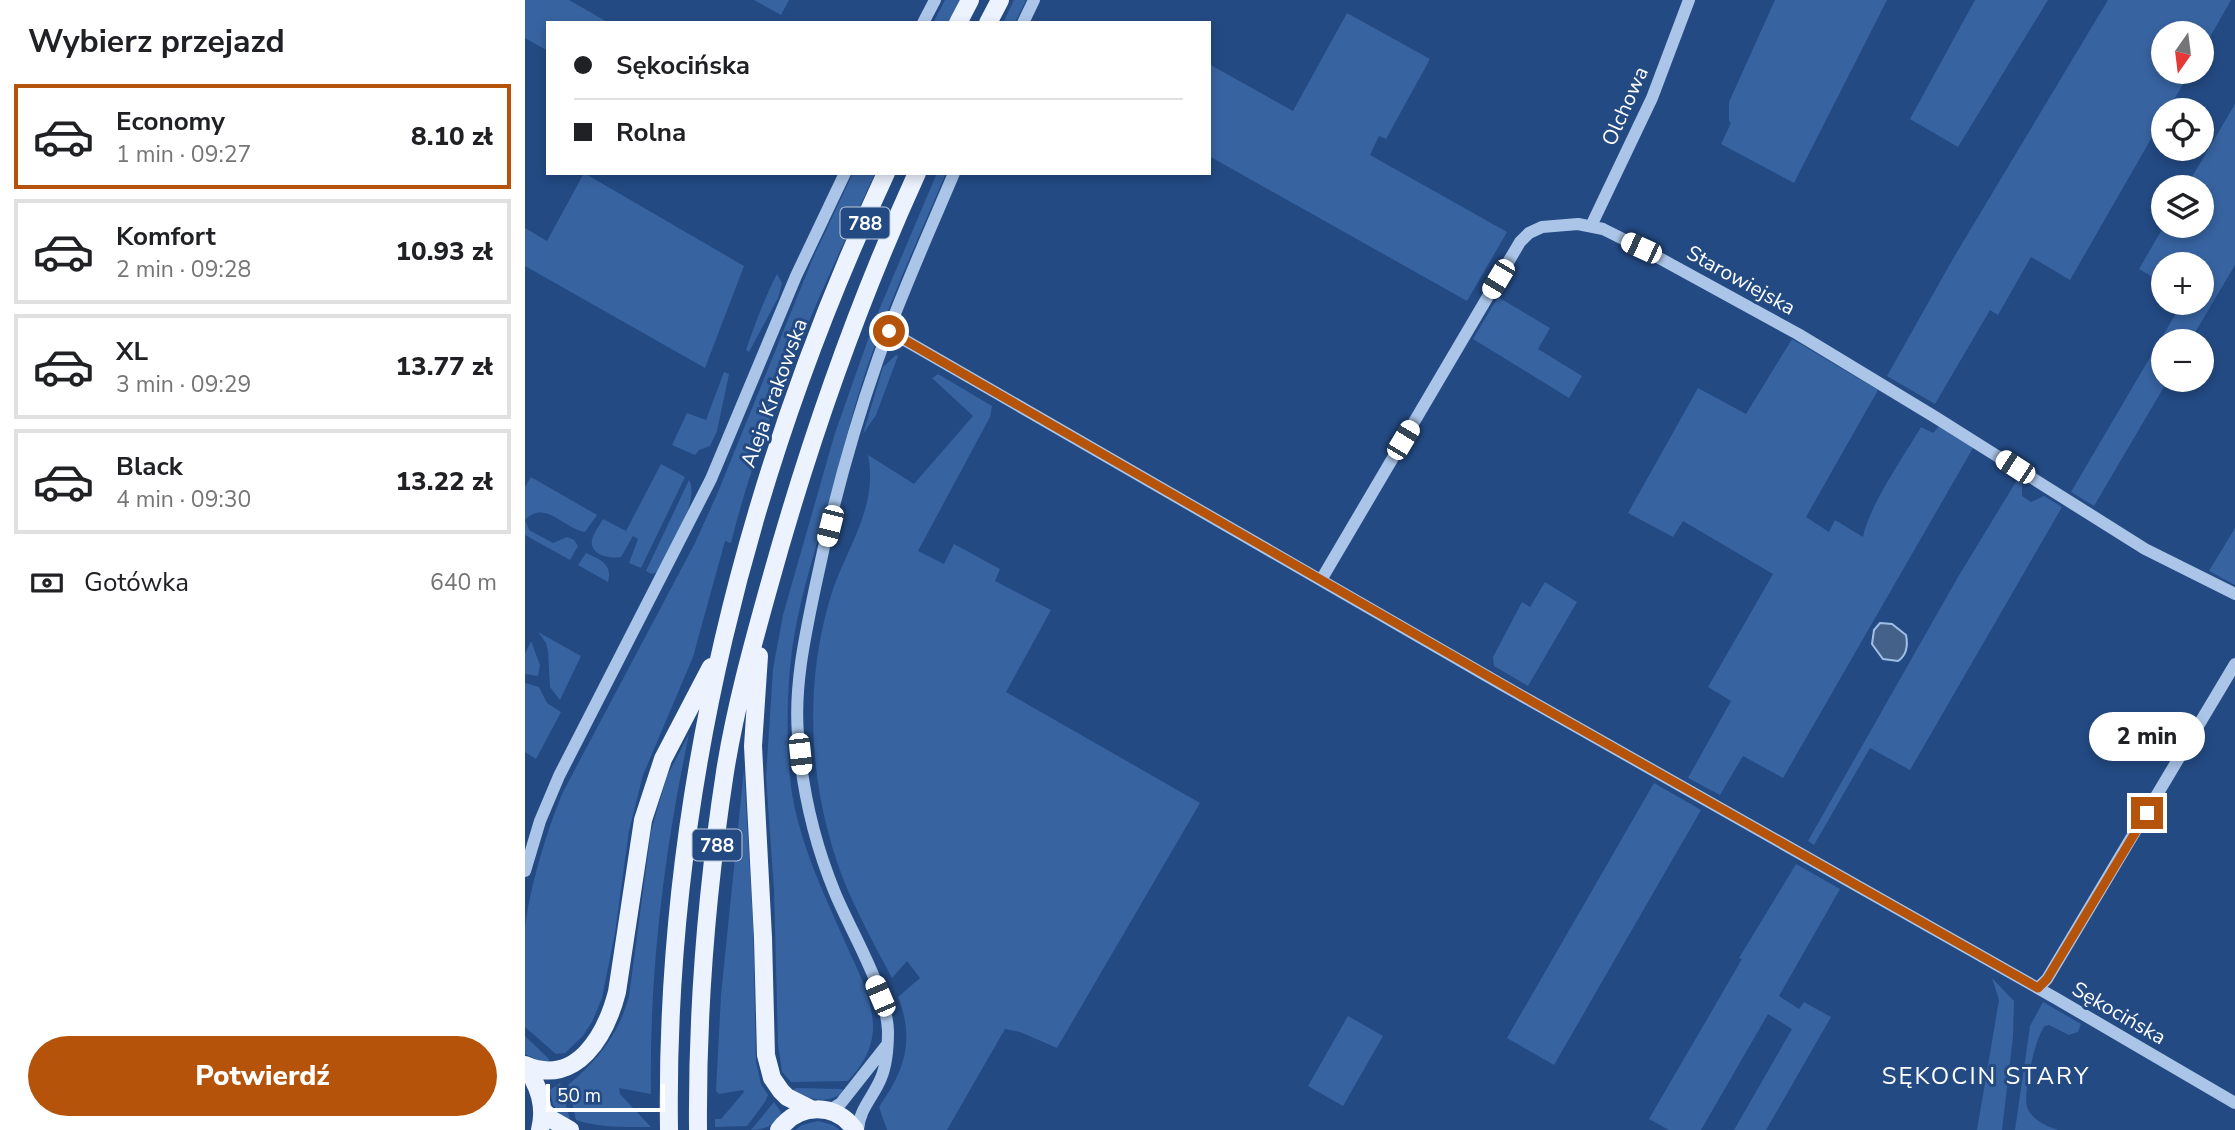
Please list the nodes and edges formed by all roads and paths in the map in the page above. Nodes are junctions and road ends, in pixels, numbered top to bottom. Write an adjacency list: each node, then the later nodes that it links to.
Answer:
1 (935, 0): 6 (street)
2 (970, 0): 7 (main road)
3 (1000, 0): 8 (main road)
4 (1034, 0): 9 (street)
5 (1689, 0): 14 (street, Olchowa)
6 (924, 21)
7 (959, 21)
8 (989, 21)
9 (1024, 21)
10 (844, 175): 21 (street)
11 (885, 175): 19 (main road, Aleja Krakowska / 788)
12 (916, 175): 18 (main road, 788)
13 (953, 175): 15 (street)
14 (1591, 226): 16 (street, Starowiejska); 17 (street, Starowiejska)
15 (889, 331): 16 (street, Sękocińska); 23 (street)
16 (1321, 580): 22 (street, Sękocińska)
17 (2235, 594)
18 (765, 600): 27 (main road); 32 (main road, 788)
19 (725, 635): 24 (main road); 31 (main road, 788)
20 (2235, 664): 22 (street)
21 (525, 872)
22 (2038, 988): 25 (street, Sękocińska)
23 (887, 1046): 28 (street); 34 (street)
24 (525, 1066): 26 (main road)
25 (2235, 1103)
26 (543, 1109): 29 (main road); 30 (main road)
27 (811, 1109): 28 (main road); 33 (main road)
28 (830, 1110): 34 (main road)
29 (540, 1130)
30 (570, 1130)
31 (669, 1130)
32 (698, 1130)
33 (778, 1130)
34 (856, 1130)

